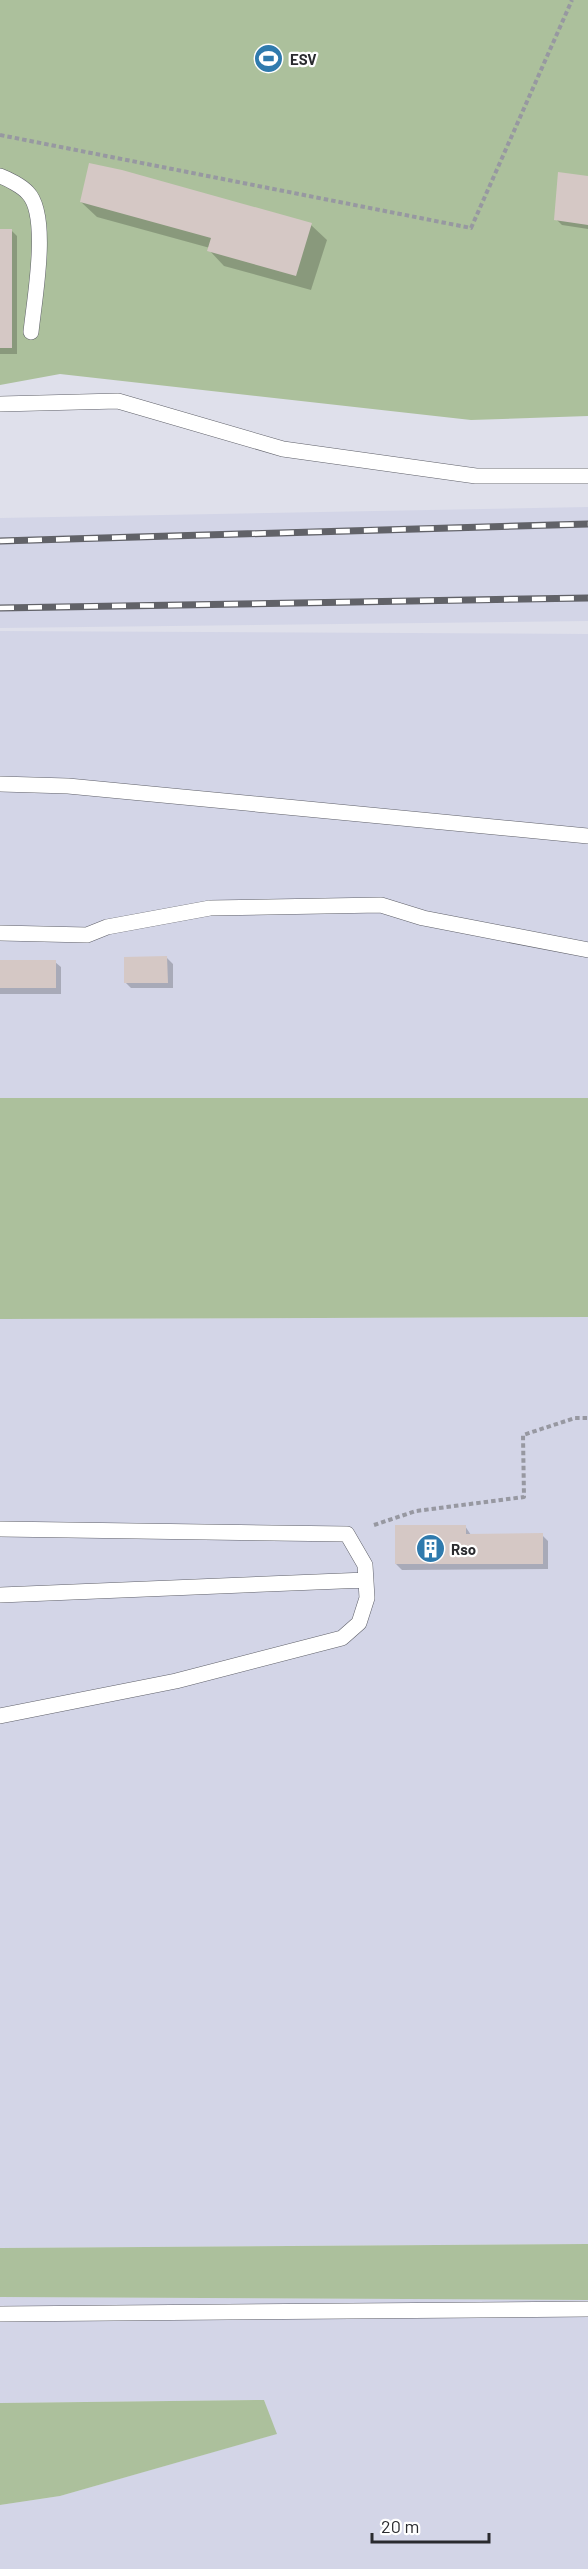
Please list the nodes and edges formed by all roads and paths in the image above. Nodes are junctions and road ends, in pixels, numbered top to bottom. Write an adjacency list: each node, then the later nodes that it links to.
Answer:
1 (572, 0): 2 (path)
2 (0, 135)
3 (0, 176): 4 (lane)
4 (31, 332)
5 (0, 404): 6 (lane)
6 (588, 476)
7 (0, 784): 8 (lane)
8 (588, 836)
9 (0, 933): 10 (lane)
10 (588, 950)
11 (588, 1418): 13 (path)
12 (0, 1529): 13 (lane)
13 (348, 1534): 14 (lane)
14 (366, 1580): 15 (lane); 16 (lane)
15 (0, 1595)
16 (0, 1716)
17 (588, 2309): 18 (lane)
18 (0, 2314)

